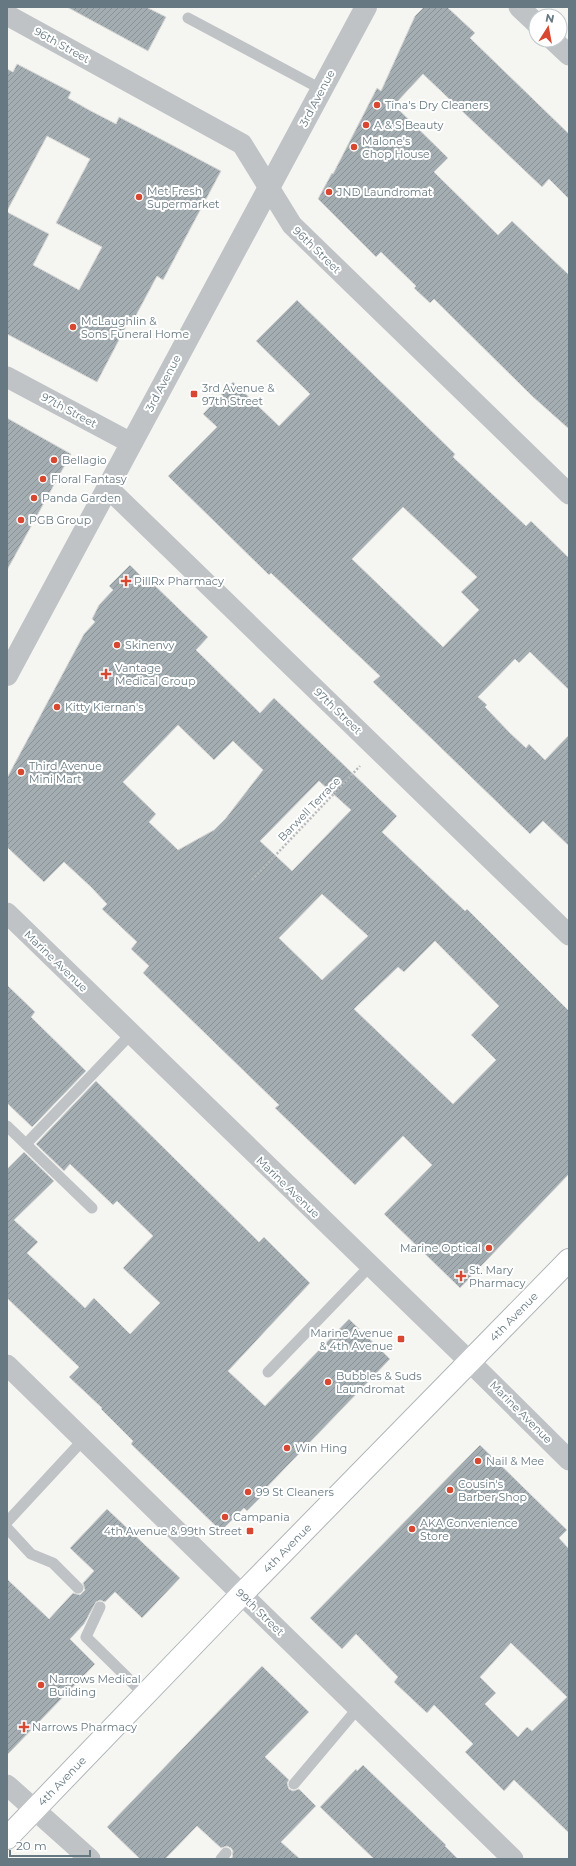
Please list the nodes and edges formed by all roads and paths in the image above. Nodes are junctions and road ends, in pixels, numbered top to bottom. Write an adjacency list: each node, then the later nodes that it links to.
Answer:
1 (366, 7): 8 (street, 3rd Avenue)
2 (519, 7): 4 (street)
3 (7, 15): 9 (street, 96th Street)
4 (528, 15)
5 (188, 18): 8 (lane)
6 (562, 48): 7 (street)
7 (569, 55)
8 (321, 89): 9 (street, 3rd Avenue)
9 (269, 187): 11 (street, 3rd Avenue); 13 (street, 96th Street)
10 (7, 377): 11 (street, 97th Street)
11 (131, 443): 12 (street, 3rd Avenue)
12 (107, 487): 14 (street, 3rd Avenue); 15 (street, 97th Street)
13 (569, 494)
14 (7, 675)
15 (377, 748): 16 (path, Barwell Terrace); 18 (street, 97th Street)
16 (252, 880)
17 (7, 913): 19 (street, Marine Avenue)
18 (569, 935)
19 (130, 1034): 21 (lane); 24 (street, Marine Avenue)
20 (7, 1126): 21 (lane)
21 (26, 1144): 22 (lane)
22 (92, 1208)
23 (569, 1260): 25 (main road, 4th Avenue)
24 (370, 1266): 25 (street, Marine Avenue); 27 (lane)
25 (469, 1361): 29 (street, Marine Avenue); 33 (main road, 4th Avenue)
26 (7, 1365): 28 (street, 99th Street)
27 (268, 1372)
28 (83, 1440): 30 (lane); 33 (street, 99th Street)
29 (569, 1460)
30 (7, 1522)
31 (7, 1528): 32 (lane)
32 (78, 1588)
33 (242, 1594): 35 (main road, 4th Avenue); 36 (street, 99th Street)
34 (100, 1607): 35 (lane)
35 (145, 1695): 39 (main road, 4th Avenue)
36 (358, 1708): 37 (lane); 42 (street, 99th Street)
37 (294, 1784)
38 (7, 1785): 39 (street)
39 (34, 1809): 40 (main road, 4th Avenue); 41 (street)
40 (7, 1838)
41 (90, 1859)
42 (513, 1859)

